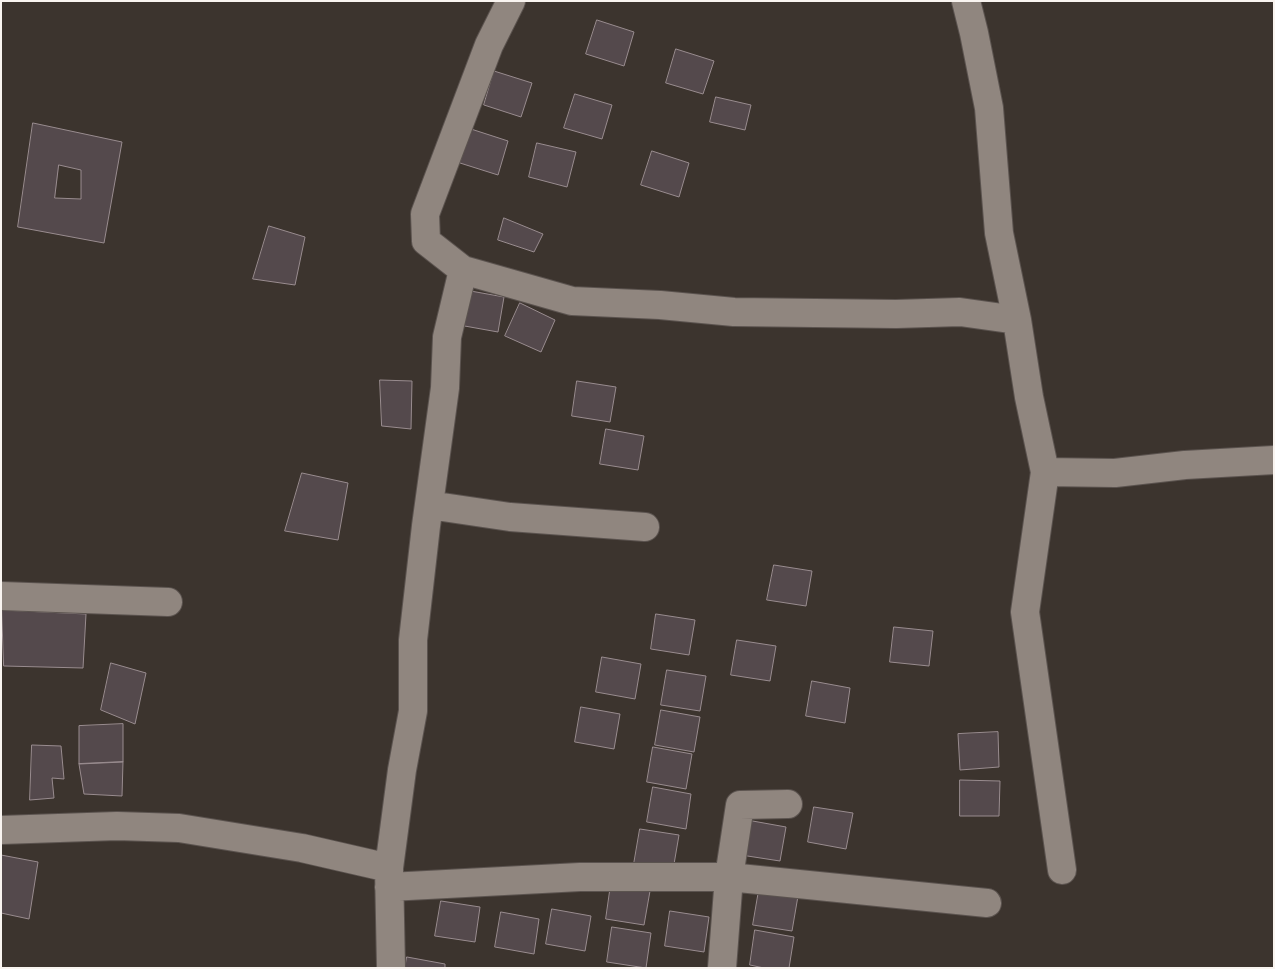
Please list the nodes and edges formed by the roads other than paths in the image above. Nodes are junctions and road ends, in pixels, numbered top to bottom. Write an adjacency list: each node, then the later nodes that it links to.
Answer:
1 (511, 1): 3 (street)
2 (966, 1): 4 (street)
3 (464, 270): 4 (street); 7 (street)
4 (1017, 320): 6 (street)
5 (1274, 460): 6 (street)
6 (1045, 472): 13 (street)
7 (429, 505): 8 (street); 15 (street)
8 (645, 527)
9 (1, 596): 10 (street)
10 (168, 602)
11 (788, 804): 14 (street)
12 (1, 830): 15 (street)
13 (1062, 870)
14 (729, 877): 15 (street); 16 (street); 18 (street)
15 (389, 878): 17 (street)
16 (987, 903)
17 (391, 968)
18 (722, 968)

